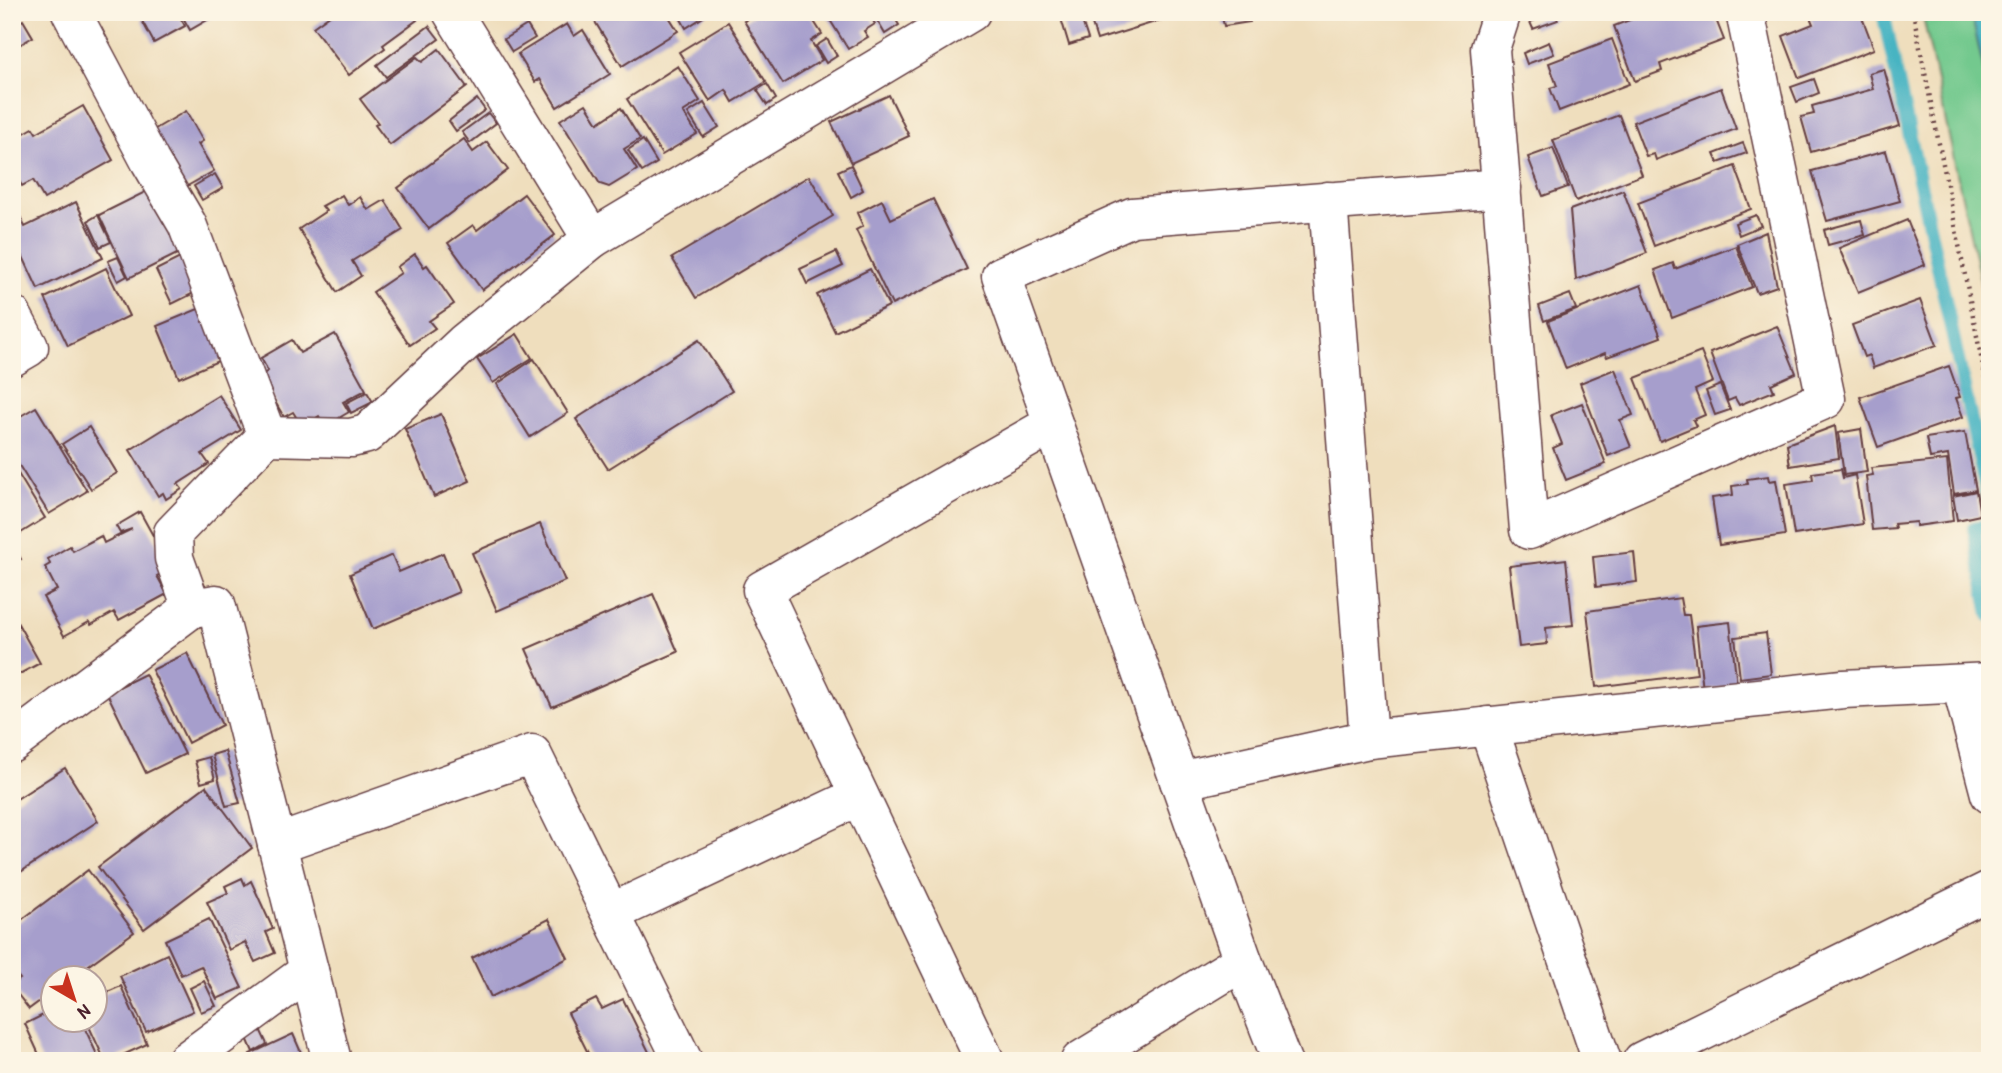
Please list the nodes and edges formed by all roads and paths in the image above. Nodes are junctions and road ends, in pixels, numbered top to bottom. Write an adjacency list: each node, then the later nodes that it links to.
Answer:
1 (71, 12): 14 (street)
2 (971, 12): 9 (street)
3 (1502, 12): 7 (street)
4 (1745, 12): 7 (street)
5 (1913, 12): 12 (path)
6 (463, 16): 9 (street)
7 (1502, 188): 8 (street)
8 (1328, 201): 13 (street); 18 (street)
9 (592, 239): 14 (street)
10 (12, 315): 11 (street)
11 (12, 357)
12 (1990, 402)
13 (1053, 424): 20 (street); 22 (street)
14 (267, 436): 15 (street)
15 (192, 608): 19 (street); 23 (street)
16 (1975, 683): 17 (street); 21 (street)
17 (1488, 726): 18 (street); 34 (street)
18 (1369, 738): 20 (street)
19 (12, 743)
20 (1180, 781): 26 (street)
21 (1990, 794)
22 (859, 796): 25 (street); 31 (street)
23 (277, 844): 25 (street); 27 (street)
24 (1990, 890): 35 (street)
25 (611, 913): 30 (street)
26 (1243, 961): 32 (street); 33 (street)
27 (309, 971): 28 (street); 29 (street)
28 (186, 1061)
29 (332, 1061)
30 (683, 1061)
31 (985, 1061)
32 (1080, 1061)
33 (1282, 1061)
34 (1602, 1061)
35 (1642, 1061)

